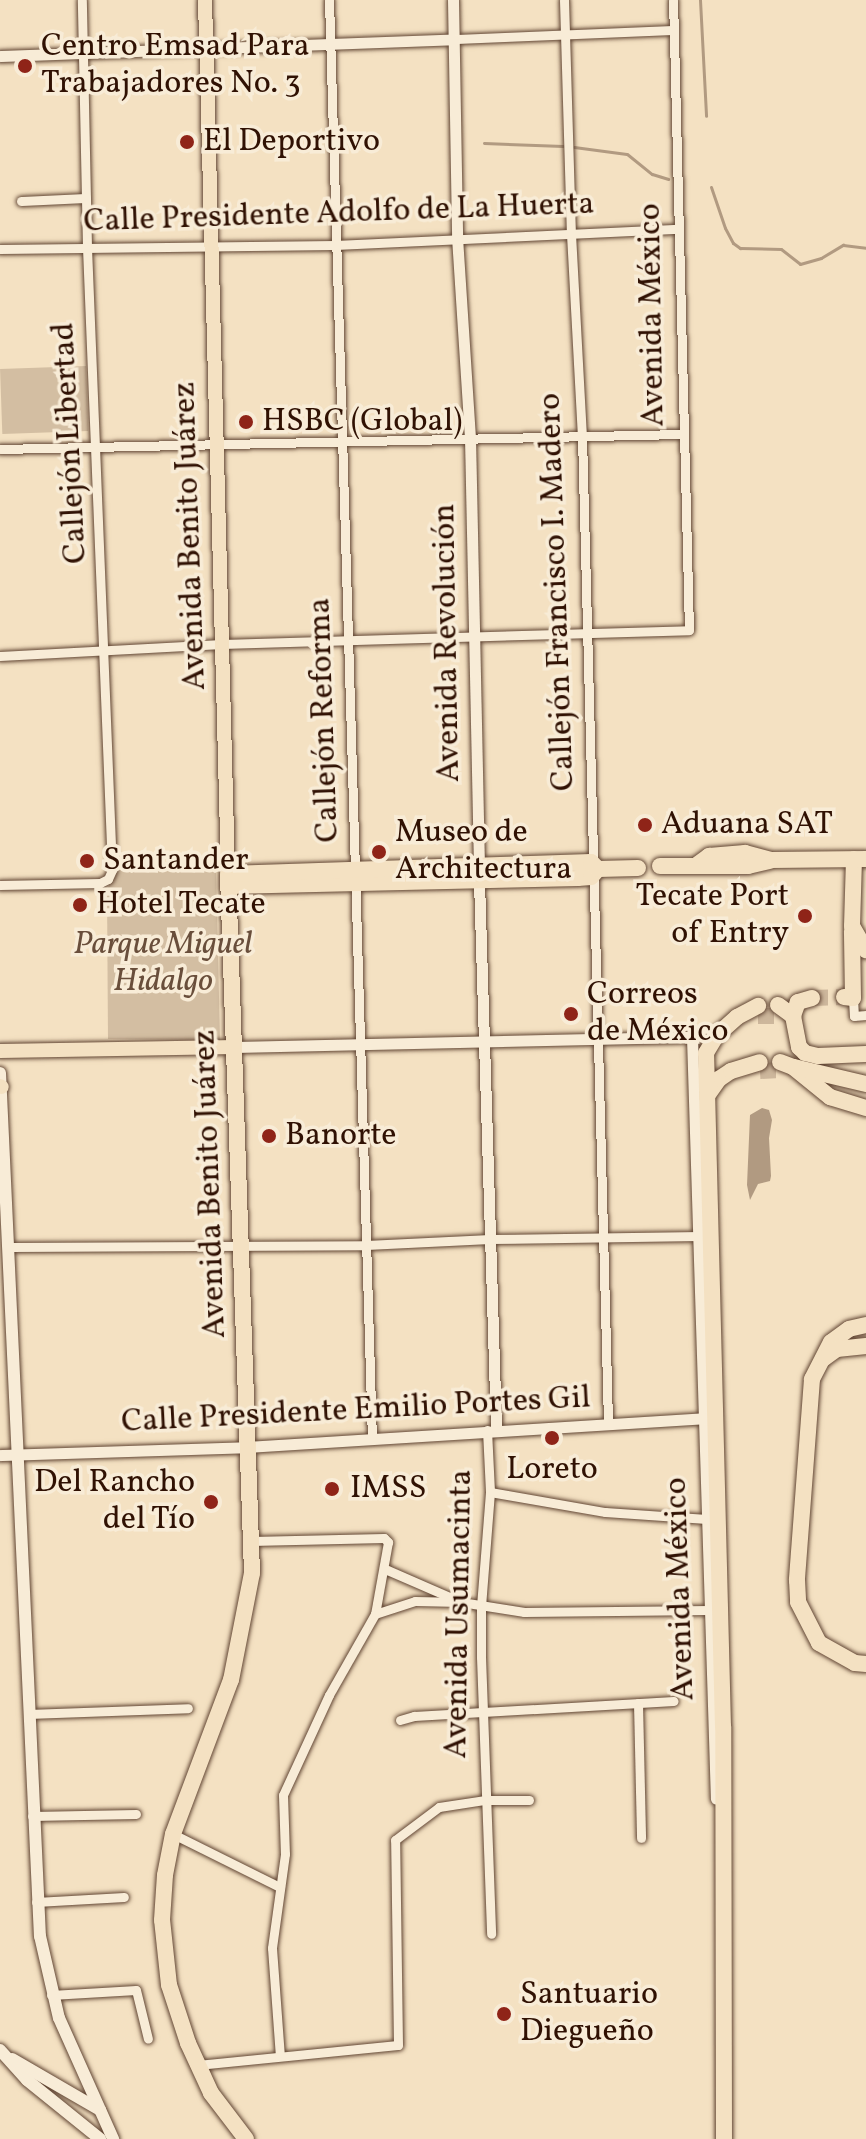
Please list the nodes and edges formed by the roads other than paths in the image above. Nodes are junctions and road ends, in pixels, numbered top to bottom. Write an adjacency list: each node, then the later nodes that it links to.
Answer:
1 (82, 0): 12 (street, Callejón Libertad)
2 (205, 0): 11 (main road, Avenida Benito Juárez)
3 (329, 0): 10 (street, Callejón Reforma)
4 (453, 0): 9 (street, Avenida Revolución)
5 (564, 0): 8 (street, Callejón Francisco I. Madero)
6 (673, 0): 7 (street, Avenida México)
7 (674, 30): 8 (street); 16 (street, Avenida México)
8 (565, 36): 9 (street); 17 (street, Callejón Francisco I. Madero)
9 (455, 39): 10 (street); 18 (street, Avenida Revolución)
10 (329, 43): 11 (street); 19 (street, Callejón Reforma)
11 (207, 47): 12 (street); 20 (main road, Avenida Benito Juárez)
12 (84, 52): 13 (street); 14 (street, Callejón Libertad)
13 (0, 56)
14 (86, 198): 15 (street); 21 (street, Callejón Libertad)
15 (21, 201)
16 (679, 229): 17 (street, Calle Presidente Adolfo de La Huerta); 23 (street, Avenida México)
17 (571, 234): 18 (street, Calle Presidente Adolfo de La Huerta); 24 (street, Callejón Francisco I. Madero)
18 (457, 237): 19 (street, Calle Presidente Adolfo de La Huerta); 25 (street, Avenida Revolución)
19 (335, 245): 20 (street, Calle Presidente Adolfo de La Huerta); 26 (street, Callejón Reforma)
20 (210, 246): 21 (street, Calle Presidente Adolfo de La Huerta); 27 (main road, Avenida Benito Juárez)
21 (87, 247): 22 (street, Calle Presidente Adolfo de La Huerta); 29 (street, Callejón Libertad)
22 (0, 249)
23 (684, 434): 24 (street); 30 (street, Avenida México)
24 (582, 436): 25 (street); 30 (street, Callejón Francisco I. Madero)
25 (470, 437): 26 (street); 31 (street, Avenida Revolución)
26 (342, 442): 27 (street); 32 (street, Callejón Reforma)
27 (216, 447): 29 (street); 33 (main road, Avenida Benito Juárez)
28 (0, 449): 29 (street)
29 (98, 449): 34 (street, Callejón Libertad)
30 (587, 633): 31 (street); 39 (street, Callejón Francisco I. Madero)
31 (473, 636): 32 (street); 40 (street, Avenida Revolución)
32 (348, 640): 33 (street); 41 (street, Callejón Reforma)
33 (222, 644): 34 (street); 42 (main road, Avenida Benito Juárez)
34 (105, 650): 35 (street); 43 (street, Callejón Libertad)
35 (0, 656)
36 (862, 858): 37 (highway); 44 (highway)
37 (660, 866)
38 (638, 868): 39 (highway)
39 (594, 869): 40 (highway); 50 (street, Callejón Francisco I. Madero)
40 (479, 874): 41 (highway); 51 (street, Avenida Revolución)
41 (356, 879): 42 (highway); 52 (street, Callejón Reforma)
42 (228, 880): 53 (highway, Avenida Benito Juárez)
43 (0, 885)
44 (852, 926): 45 (highway); 46 (highway)
45 (866, 950)
46 (849, 997): 49 (street)
47 (812, 998): 55 (highway)
48 (758, 1011): 59 (highway)
49 (866, 1015)
50 (596, 1038): 51 (street); 61 (street, Avenida México); 62 (street, Callejón Francisco I. Madero)
51 (485, 1040): 52 (street); 63 (street, Avenida Revolución)
52 (360, 1043): 53 (street); 64 (street, Callejón Reforma)
53 (235, 1047): 54 (main road); 65 (highway, Avenida Benito Juárez)
54 (0, 1051)
55 (866, 1054)
56 (760, 1066): 59 (highway)
57 (1, 1082): 66 (main road)
58 (866, 1084): 60 (highway)
59 (707, 1096): 70 (highway)
60 (866, 1108)
61 (700, 1236): 62 (street); 70 (street, Avenida México)
62 (603, 1237): 63 (street); 71 (street, Callejón Francisco I. Madero)
63 (490, 1239): 64 (street); 72 (street, Avenida Revolución)
64 (366, 1245): 65 (street); 73 (street, Callejón Reforma)
65 (243, 1246): 66 (street); 74 (highway, Avenida Benito Juárez)
66 (10, 1247): 75 (main road)
67 (866, 1325): 69 (highway)
68 (866, 1346): 69 (highway)
69 (818, 1362): 85 (highway)
70 (709, 1418): 71 (street, Calle Presidente Emilio Portes Gil); 78 (street, Avenida México); 98 (highway)
71 (608, 1422): 72 (street, Calle Presidente Emilio Portes Gil)
72 (492, 1429): 73 (street, Calle Presidente Emilio Portes Gil); 77 (street, Avenida Usumacinta)
73 (372, 1439): 74 (street, Calle Presidente Emilio Portes Gil)
74 (248, 1447): 75 (street, Calle Presidente Emilio Portes Gil); 79 (highway, Avenida Benito Juárez)
75 (18, 1454): 76 (street, Calle Presidente Emilio Portes Gil); 90 (main road)
76 (0, 1455)
77 (490, 1492): 78 (street); 82 (street, Avenida Usumacinta)
78 (707, 1519): 83 (street, Avenida México)
79 (251, 1541): 80 (street); 96 (highway, Avenida Benito Juárez)
80 (385, 1569): 81 (street); 84 (street)
81 (461, 1602): 82 (street); 84 (street)
82 (481, 1607): 83 (street); 89 (street, Avenida Usumacinta)
83 (709, 1610): 98 (street, Avenida México)
84 (375, 1614): 99 (street)
85 (866, 1664)
86 (674, 1701): 87 (street)
87 (638, 1703): 89 (street); 97 (street)
88 (188, 1708): 90 (street)
89 (482, 1712): 91 (street); 92 (street, Avenida Usumacinta)
90 (28, 1714): 95 (main road)
91 (400, 1720)
92 (485, 1800): 93 (street); 102 (street, Avenida Usumacinta); 106 (street)
93 (529, 1800)
94 (136, 1814): 95 (street)
95 (32, 1816): 101 (main road)
96 (173, 1834): 99 (street); 107 (highway, Avenida Benito Juárez)
97 (641, 1838)
98 (723, 1863): 112 (highway, Avenida México)
99 (280, 1887): 106 (street)
100 (124, 1897): 101 (street)
101 (36, 1902): 103 (main road)
102 (491, 1934)
103 (51, 1995): 104 (street); 108 (main road)
104 (148, 2039)
105 (1, 2052): 108 (main road); 109 (main road)
106 (280, 2056): 107 (street)
107 (197, 2065): 111 (highway, Avenida Benito Juárez)
108 (100, 2110): 110 (main road)
109 (100, 2139)
110 (113, 2139)
111 (246, 2139)
112 (724, 2139)

